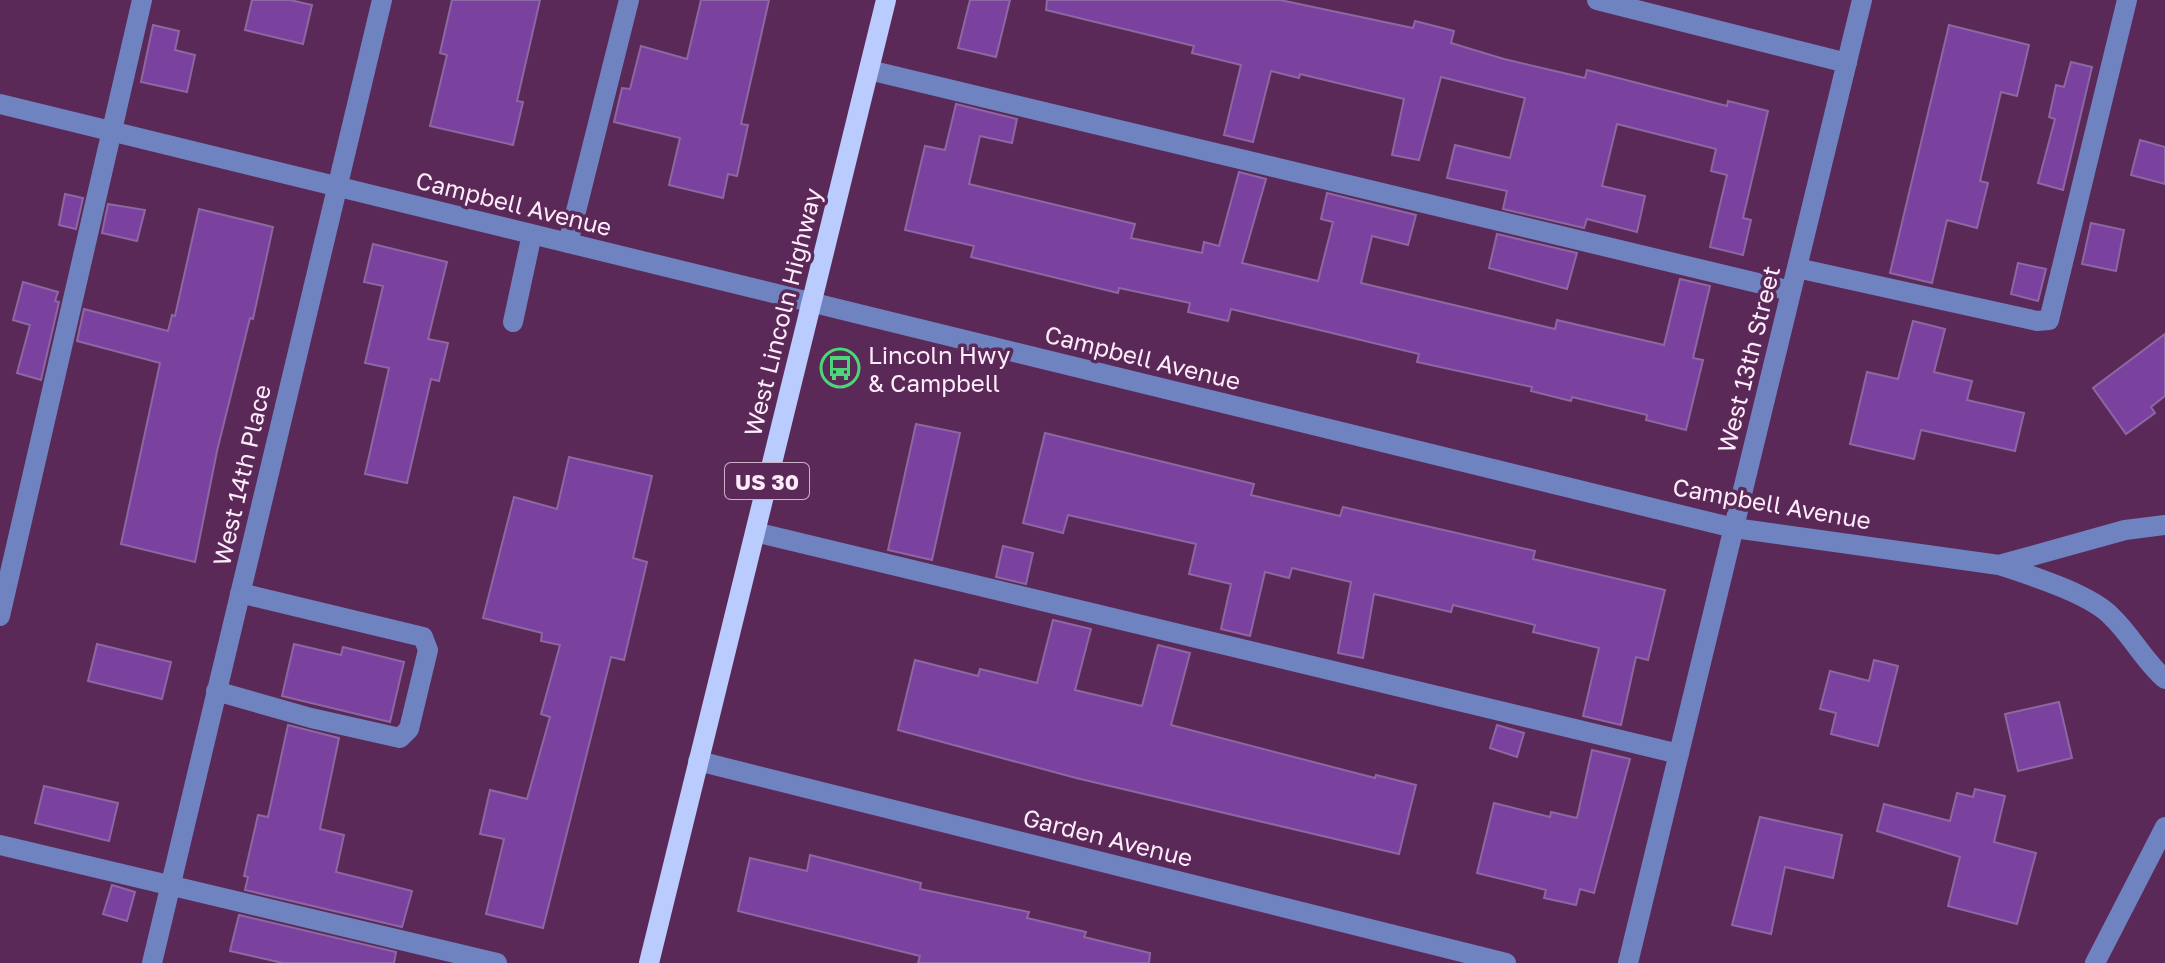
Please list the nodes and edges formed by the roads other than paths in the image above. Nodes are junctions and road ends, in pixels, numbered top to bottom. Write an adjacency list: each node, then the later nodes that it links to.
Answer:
1 (142, 0): 11 (street)
2 (382, 0): 12 (street, West 14th Place)
3 (629, 0): 14 (street)
4 (886, 0): 9 (main road, West Lincoln Highway / US 30)
5 (1597, 0): 8 (street)
6 (1862, 0): 8 (street, West 13th Street)
7 (2127, 0): 15 (street)
8 (1847, 63): 15 (street, West 13th Street)
9 (869, 70): 16 (street); 17 (main road, West Lincoln Highway / US 30)
10 (0, 104): 11 (street, Campbell Avenue)
11 (111, 132): 12 (street, Campbell Avenue); 24 (street)
12 (336, 186): 13 (street, Campbell Avenue); 23 (street, West 14th Place)
13 (532, 234): 14 (street, Campbell Avenue); 18 (street)
14 (568, 243): 17 (street, Campbell Avenue)
15 (1797, 268): 16 (street, West 13th Street)
16 (1791, 291): 20 (street, West 13th Street)
17 (811, 302): 20 (street, Campbell Avenue); 21 (main road, West Lincoln Highway / US 30)
18 (513, 322)
19 (2165, 525): 22 (street, Campbell Avenue)
20 (1734, 528): 22 (street, Campbell Avenue); 27 (street, West 13th Street)
21 (755, 532): 27 (street); 28 (main road, West Lincoln Highway / US 30)
22 (1999, 565): 25 (street, Campbell Avenue)
23 (240, 593): 26 (street, West 14th Place); 26 (street)
24 (0, 616)
25 (2165, 679)
26 (216, 691): 31 (street, West 14th Place)
27 (1679, 754): 36 (street, West 13th Street)
28 (698, 761): 34 (main road, West Lincoln Highway / US 30); 35 (street, Garden Avenue)
29 (2165, 827): 37 (street)
30 (0, 845): 31 (street)
31 (170, 885): 32 (street, West 14th Place); 33 (street)
32 (152, 963)
33 (497, 963)
34 (649, 963)
35 (1506, 963)
36 (1628, 963)
37 (2095, 963)

